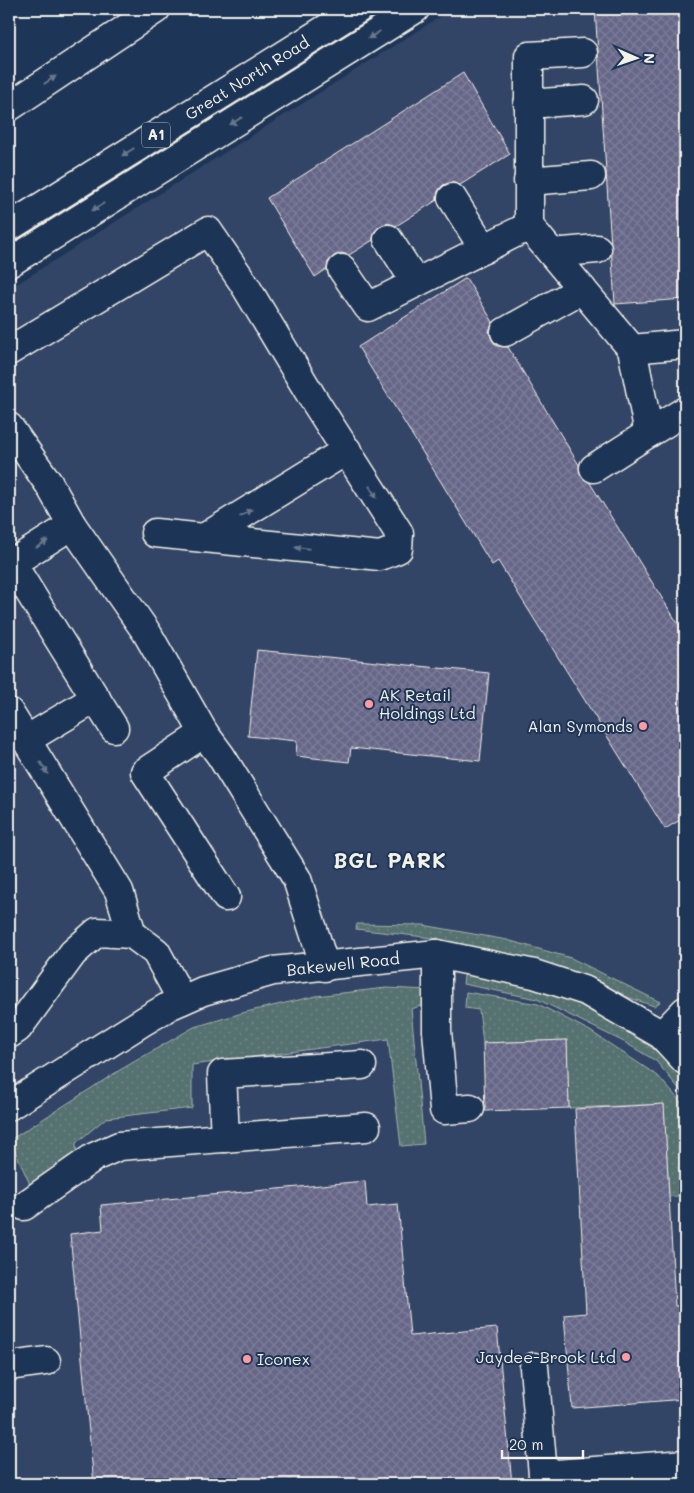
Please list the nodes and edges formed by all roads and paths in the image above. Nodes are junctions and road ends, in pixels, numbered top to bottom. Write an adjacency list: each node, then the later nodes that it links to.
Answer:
1 (156, 9): 7 (main road, one-way to 1)
2 (358, 9): 12 (main road, Great North Road / A1, one-way to 12)
3 (416, 9): 17 (main road, one-way to 17)
4 (583, 53): 6 (main road)
5 (584, 100): 6 (main road)
6 (528, 104): 9 (main road)
7 (9, 107)
8 (592, 176): 9 (main road)
9 (528, 181): 11 (main road)
10 (452, 198): 14 (main road)
11 (529, 226): 14 (main road); 16 (main road)
12 (9, 227)
13 (388, 239): 19 (main road)
14 (484, 248): 19 (main road)
15 (597, 250): 16 (main road)
16 (552, 253): 20 (main road)
17 (9, 263)
18 (342, 269): 19 (main road)
19 (416, 283)
20 (582, 290): 21 (main road); 23 (main road)
21 (505, 332)
22 (685, 344): 23 (main road)
23 (632, 349): 27 (main road)
24 (9, 351): 28 (main road)
25 (685, 411): 27 (main road)
26 (10, 431): 30 (main road)
27 (649, 433): 29 (main road)
28 (347, 450): 32 (main road, one-way to 28); 32 (main road, one-way to 32)
29 (594, 468)
30 (72, 525): 33 (main road, one-way to 30); 37 (main road)
31 (155, 533): 32 (main road)
32 (204, 538)
33 (10, 562): 34 (main road)
34 (96, 698): 36 (main road); 38 (main road)
35 (9, 712): 38 (main road)
36 (114, 728)
37 (204, 733): 39 (main road); 42 (main road)
38 (26, 740): 40 (main road, one-way to 40)
39 (226, 896)
40 (132, 934): 43 (main road); 45 (main road)
41 (437, 954): 42 (main road, Bakewell Road); 46 (main road, Bakewell Road); 50 (main road)
42 (325, 967): 43 (main road, Bakewell Road)
43 (182, 1000): 49 (main road, Bakewell Road)
44 (685, 1011): 46 (main road)
45 (9, 1034)
46 (662, 1035): 47 (main road, Bakewell Road)
47 (685, 1060)
48 (362, 1065): 52 (main road)
49 (9, 1106)
50 (470, 1108)
51 (366, 1127): 52 (main road)
52 (225, 1138): 53 (main road)
53 (24, 1206)
54 (46, 1361): 55 (main road)
55 (9, 1366)
56 (534, 1367): 57 (main road)
57 (685, 1464)

